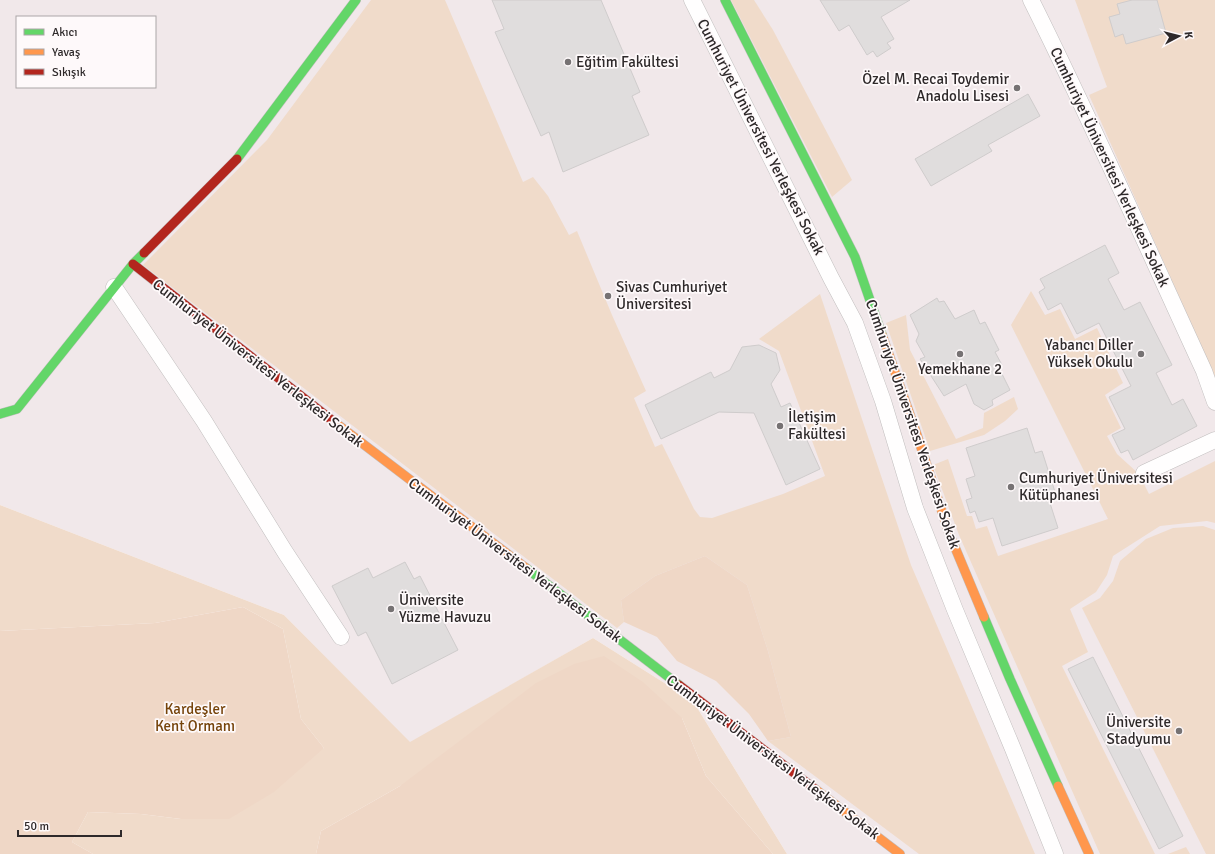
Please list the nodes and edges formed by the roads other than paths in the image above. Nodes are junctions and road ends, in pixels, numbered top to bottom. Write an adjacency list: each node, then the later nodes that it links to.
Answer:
1 (356, 0): 5 (street)
2 (692, 0): 13 (street, Cumhuriyet Üniversitesi Yerleşkesi Sokak)
3 (725, 0): 14 (street, Cumhuriyet Üniversitesi Yerleşkesi Sokak)
4 (1031, 0): 7 (street, Cumhuriyet Üniversitesi Yerleşkesi Sokak)
5 (133, 264): 6 (street); 12 (street, Cumhuriyet Üniversitesi Yerleşkesi Sokak)
6 (114, 288): 8 (street); 11 (street)
7 (1215, 402)
8 (0, 414)
9 (1215, 440): 10 (street)
10 (1144, 473)
11 (341, 637)
12 (900, 854)
13 (1055, 854)
14 (1089, 854)

